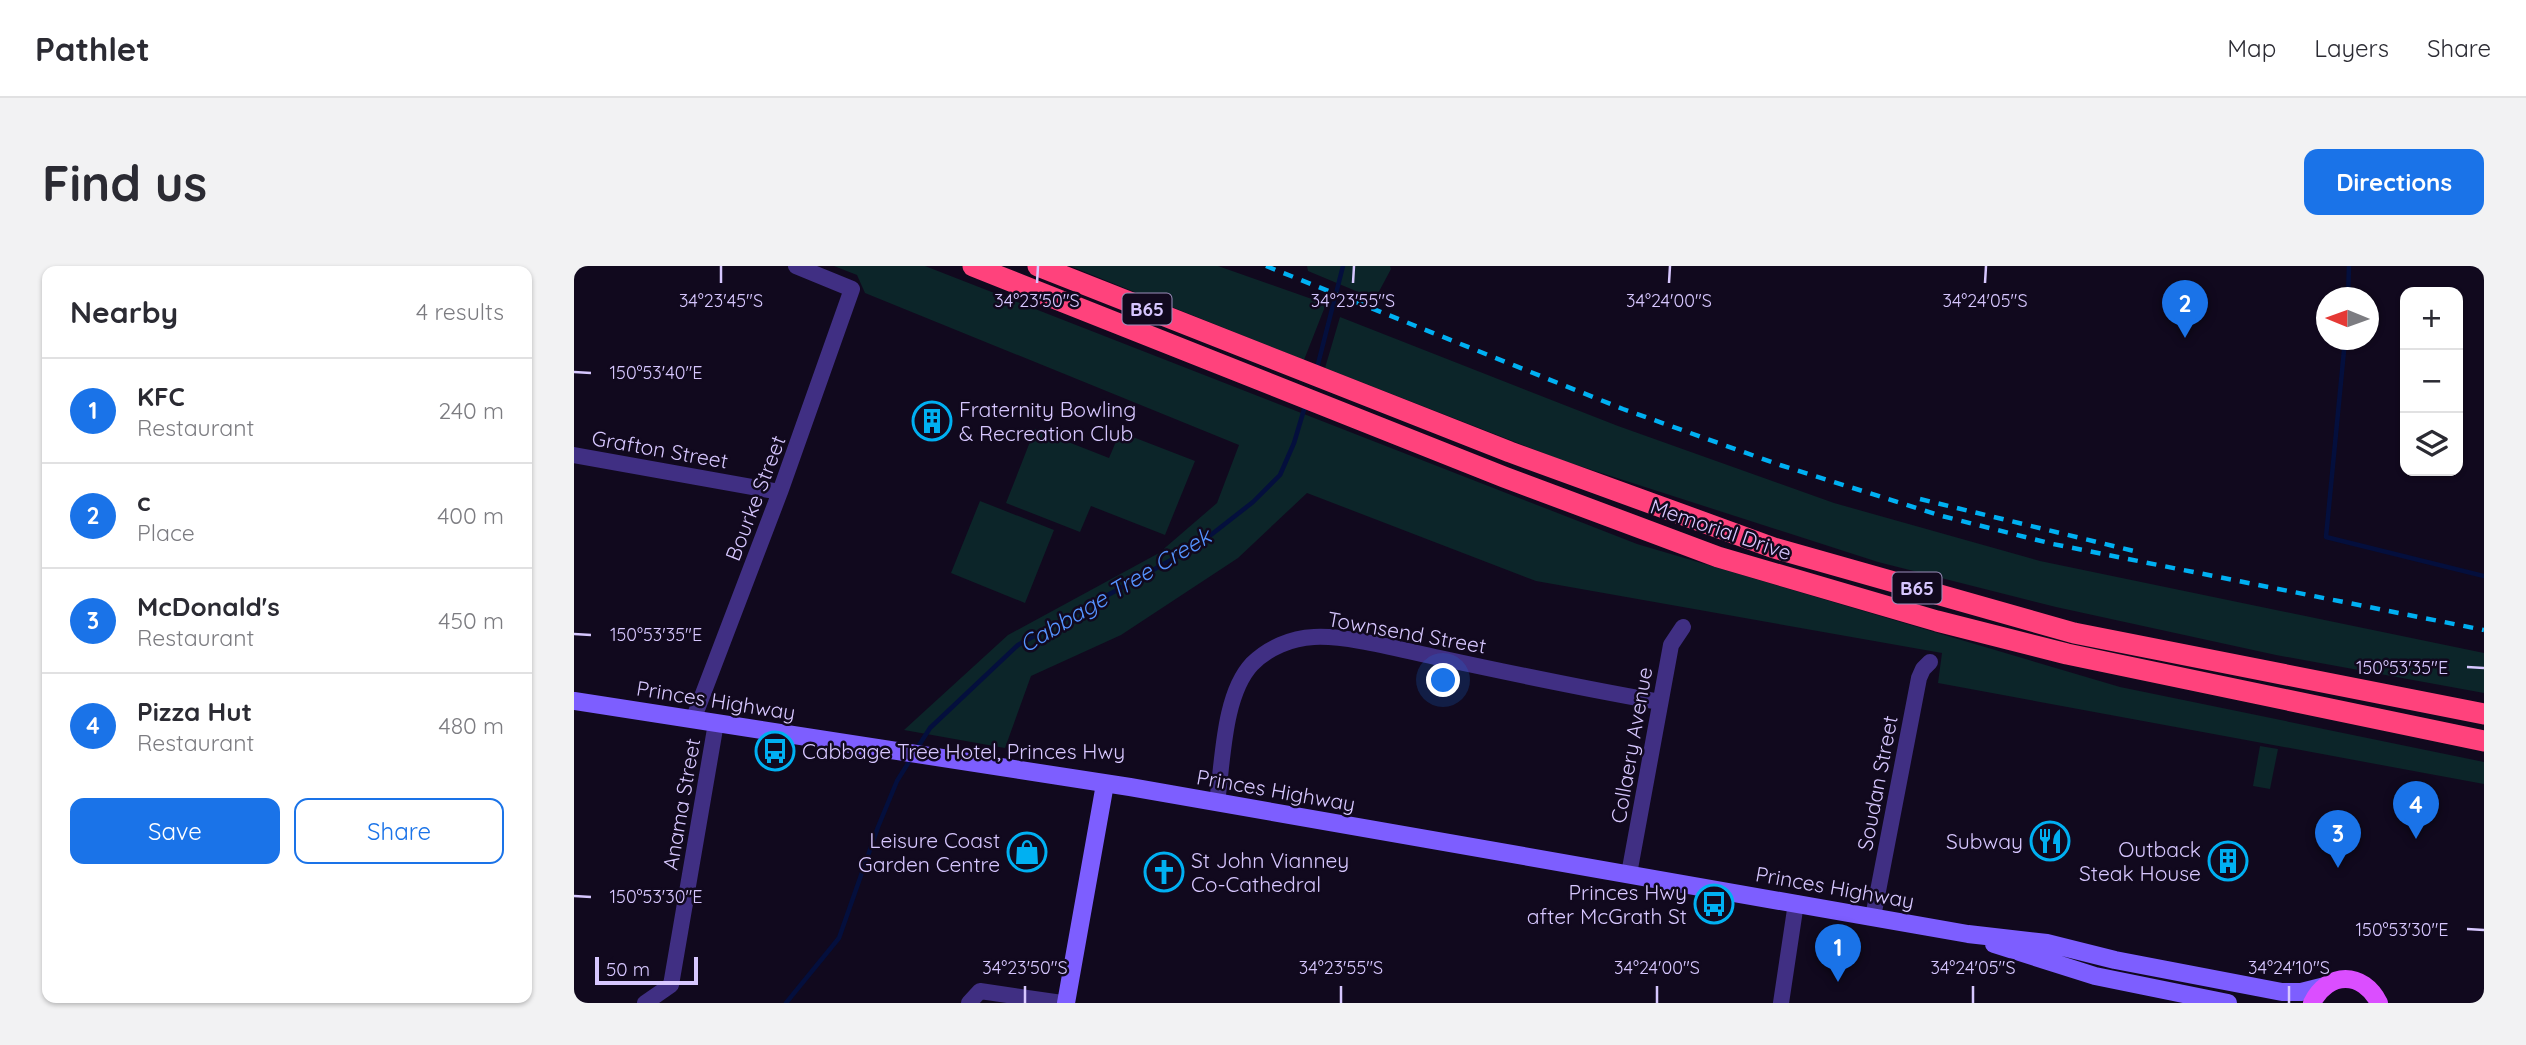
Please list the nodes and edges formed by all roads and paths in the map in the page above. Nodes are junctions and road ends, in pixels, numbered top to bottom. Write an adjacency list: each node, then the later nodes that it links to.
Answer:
1 (796, 266): 5 (street, Bourke Street)
2 (973, 266): 13 (highway, Memorial Drive / B65)
3 (1038, 266): 10 (highway, Memorial Drive / B65)
4 (574, 455): 5 (street, Grafton Street)
5 (780, 492): 11 (street, Bourke Street)
6 (1683, 627): 9 (street, Collaery Avenue)
7 (1930, 662): 18 (street, Soudan Street)
8 (574, 701): 11 (main road, Princes Highway)
9 (1660, 702): 15 (street, Townsend Street); 16 (street, Collaery Avenue)
10 (2484, 714)
11 (693, 720): 12 (main road, Princes Highway)
12 (716, 723): 14 (main road, Princes Highway); 21 (street, Anama Street)
13 (2484, 741)
14 (1105, 784): 15 (main road, Princes Highway); 23 (main road)
15 (1217, 802): 16 (main road, Princes Highway)
16 (1629, 874): 17 (main road, Princes Highway)
17 (1796, 903): 18 (main road, Princes Highway); 24 (street)
18 (1873, 917): 19 (main road, Princes Highway)
19 (1968, 934): 20 (main road, Princes Highway); 25 (main road, Princes Highway)
20 (2325, 986): 26 (main road); 27 (main road)
21 (645, 1003)
22 (969, 1003): 23 (street)
23 (1064, 1003)
24 (1781, 1003)
25 (2228, 1003)
26 (2312, 1003)
27 (2380, 1003)

